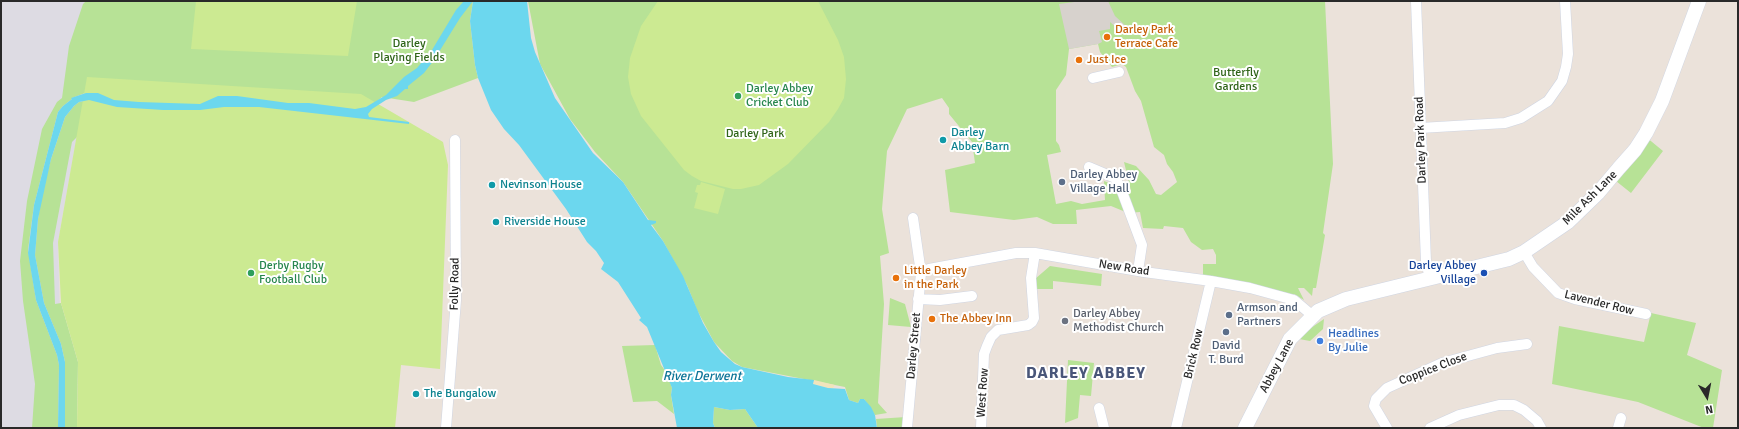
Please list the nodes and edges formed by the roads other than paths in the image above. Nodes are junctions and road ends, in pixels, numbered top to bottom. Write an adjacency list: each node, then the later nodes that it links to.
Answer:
1 (1416, 1): 6 (street, Darley Park Road)
2 (1565, 1): 6 (street)
3 (1699, 1): 10 (street, Mile Ash Lane)
4 (1119, 72): 5 (street)
5 (1093, 78)
6 (1420, 128): 14 (street, Darley Park Road)
7 (455, 140): 22 (street, Folly Road)
8 (1089, 167): 13 (street)
9 (913, 218): 12 (street, Darley Street)
10 (1524, 252): 14 (street, Mile Ash Lane); 19 (street, Lavender Row)
11 (1035, 253): 12 (street, New Road); 13 (street, New Road); 24 (street, West Row)
12 (925, 271): 17 (street, Darley Street)
13 (1138, 271): 15 (street, New Road)
14 (1430, 278): 18 (street, Mile Ash Lane)
15 (1211, 281): 18 (street, New Road); 26 (street, Brick Row)
16 (972, 296): 17 (street)
17 (918, 299): 23 (street, Darley Street)
18 (1315, 313): 27 (street, Abbey Lane)
19 (1646, 314)
20 (1527, 344): 28 (street, Coppice Close)
21 (1100, 408): 25 (street)
22 (446, 428)
23 (907, 428)
24 (980, 428)
25 (1104, 428)
26 (1176, 428)
27 (1245, 428)
28 (1387, 428)
29 (1430, 428): 30 (street)
30 (1541, 428)

